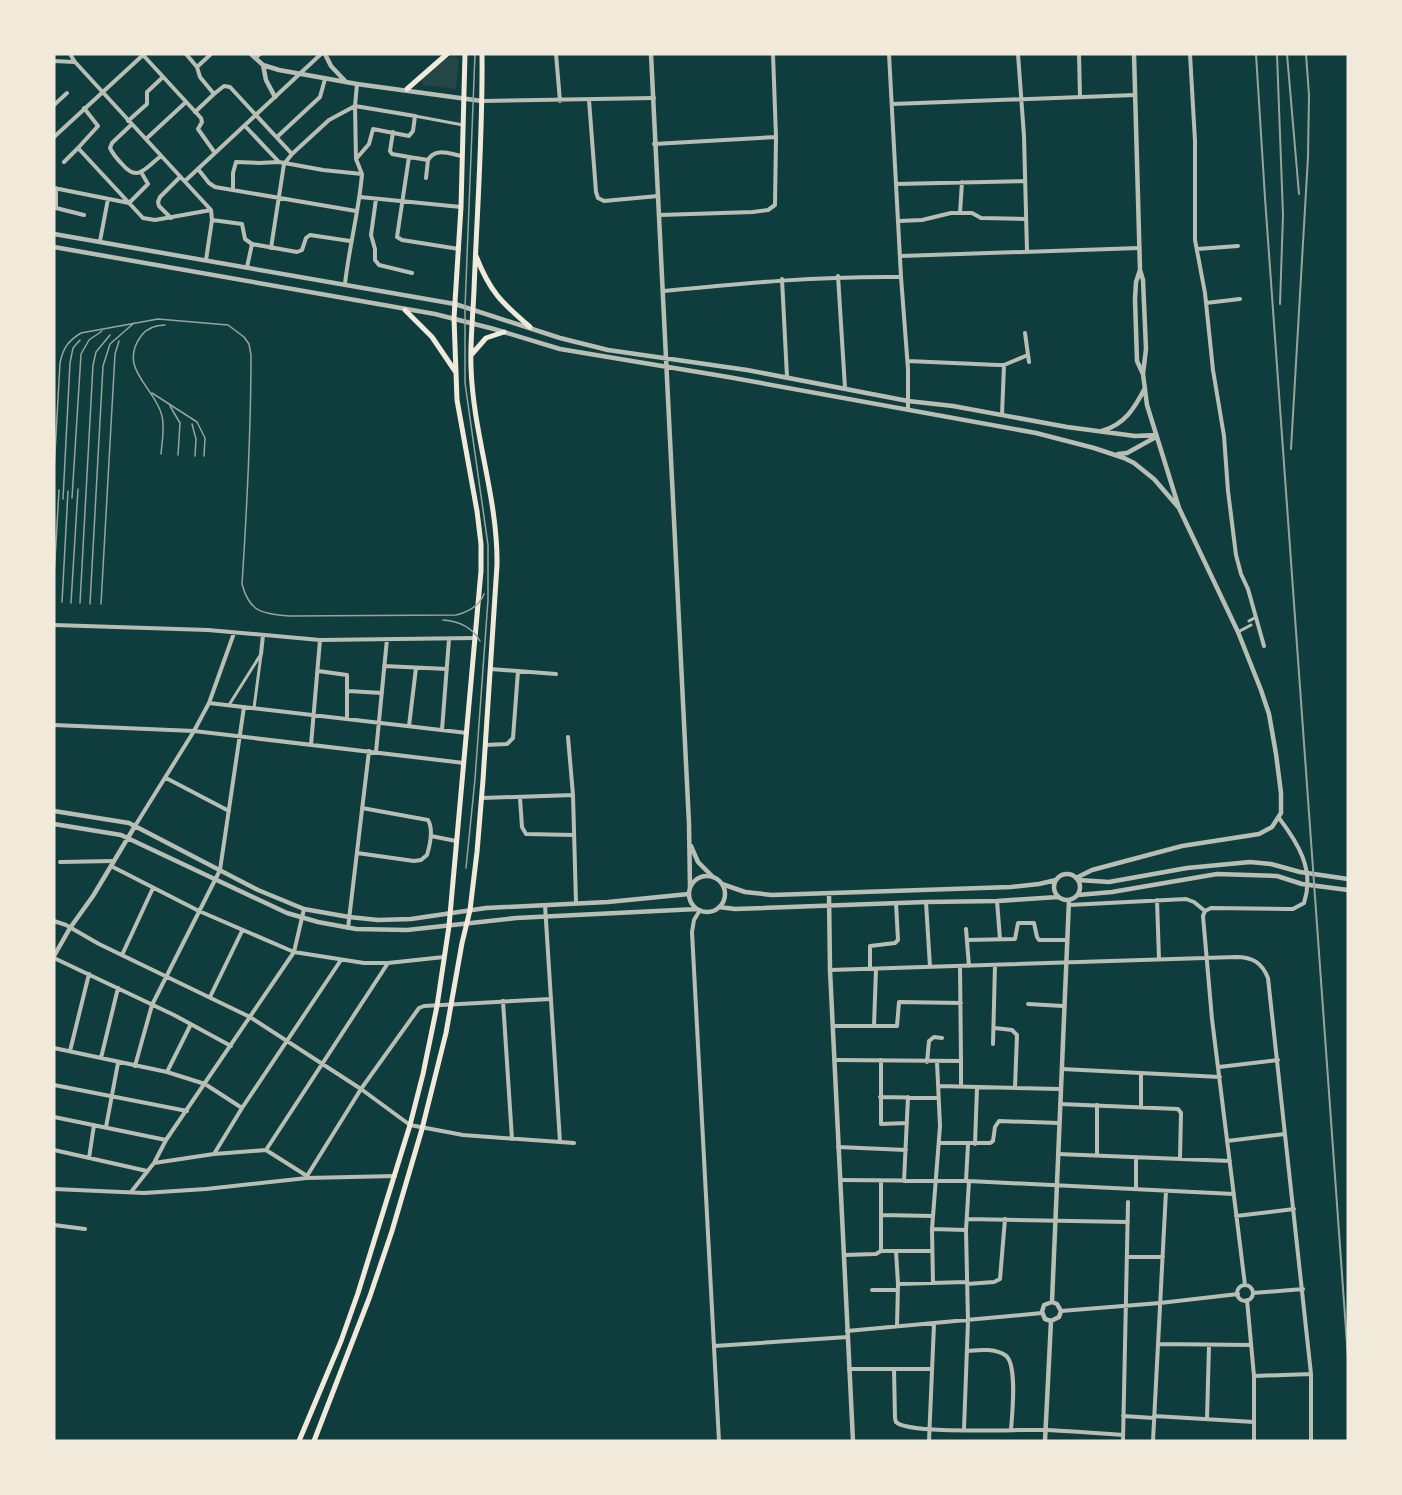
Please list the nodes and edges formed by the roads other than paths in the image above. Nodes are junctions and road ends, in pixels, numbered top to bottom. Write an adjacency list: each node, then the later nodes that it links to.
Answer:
1 (70, 54): 20 (street)
2 (143, 54): 24 (street); 29 (street)
3 (186, 54): 22 (street)
4 (211, 54): 22 (street)
5 (260, 54): 18 (street)
6 (323, 54): 23 (street); 26 (street)
7 (447, 54): 28 (main road)
8 (465, 54): 35 (main road)
9 (482, 54): 39 (main road)
10 (556, 54): 40 (street)
11 (651, 54): 36 (street)
12 (773, 54): 55 (street)
13 (889, 54): 42 (street)
14 (1018, 54): 37 (street)
15 (1079, 54): 34 (street)
16 (1134, 54): 32 (street)
17 (1190, 54): 105 (street)
18 (253, 56): 21 (street)
19 (54, 61): 20 (street)
20 (75, 62): 29 (street)
21 (263, 65): 23 (street); 33 (street)
22 (197, 67): 31 (street)
23 (299, 73): 25 (street); 33 (street)
24 (163, 77): 41 (street); 49 (street)
25 (325, 79): 26 (street); 54 (street)
26 (346, 82): 27 (street)
27 (357, 84): 28 (street); 44 (street)
28 (407, 89): 35 (street)
29 (102, 92): 45 (street); 49 (street)
30 (68, 93): 43 (street)
31 (214, 94): 46 (street); 47 (street)
32 (1135, 95): 34 (street); 103 (street)
33 (274, 97): 47 (street)
34 (1080, 97): 37 (street)
35 (464, 98): 39 (street); 50 (main road)
36 (654, 98): 38 (street); 57 (street)
37 (1022, 99): 42 (street); 74 (street)
38 (589, 100): 40 (street); 79 (street)
39 (483, 101): 40 (street); 107 (main road)
40 (560, 101)
41 (186, 102): 46 (street); 56 (street)
42 (892, 104): 76 (street)
43 (54, 105)
44 (355, 106): 48 (street); 60 (street); 64 (street)
45 (84, 108): 53 (street); 58 (street)
46 (195, 112): 59 (street)
47 (256, 115): 51 (street); 54 (street)
48 (415, 116): 50 (street); 52 (street)
49 (130, 123): 56 (street); 69 (street)
50 (463, 125): 62 (main road)
51 (245, 126): 59 (street); 67 (street)
52 (393, 132): 63 (street); 64 (street)
53 (54, 136)
54 (277, 137): 60 (street)
55 (777, 137): 57 (street); 91 (street)
56 (146, 139): 61 (street)
57 (654, 144): 79 (street)
58 (78, 148): 66 (street); 85 (street)
59 (215, 153): 68 (street)
60 (292, 154): 67 (street)
61 (161, 156): 69 (street); 71 (street)
62 (462, 156): 65 (street); 86 (main road)
63 (409, 157): 65 (street); 84 (street)
64 (356, 159): 70 (street)
65 (428, 160): 72 (street)
66 (64, 162)
67 (281, 163): 70 (street); 78 (street); 82 (street)
68 (198, 169): 73 (street); 78 (street)
69 (141, 172): 85 (street)
70 (362, 174): 80 (street)
71 (180, 177): 73 (street); 92 (street)
72 (426, 178)
73 (185, 181): 87 (street)
74 (1025, 181): 75 (street); 93 (street)
75 (962, 182): 76 (street); 89 (street)
76 (896, 184): 95 (street)
77 (55, 188): 81 (street); 90 (street)
78 (233, 190): 82 (street)
79 (658, 196): 91 (street)
80 (360, 197): 83 (street); 88 (street)
81 (108, 199): 85 (street); 97 (street)
82 (278, 199): 88 (street); 102 (street)
83 (376, 199): 84 (street); 112 (street)
84 (401, 201): 86 (street); 104 (street)
85 (129, 203): 92 (street)
86 (461, 207): 104 (main road)
87 (211, 210): 92 (street); 94 (street)
88 (356, 211): 98 (street)
89 (960, 213): 93 (street); 95 (street)
90 (84, 215)
91 (660, 216): 117 (street)
92 (171, 218)
93 (1026, 219): 106 (street)
94 (212, 220): 99 (street); 109 (street)
95 (899, 221): 108 (street)
96 (54, 234): 97 (street)
97 (100, 242): 109 (street)
98 (350, 242): 102 (street); 116 (street)
99 (252, 244): 102 (street); 110 (street)
100 (1238, 246): 105 (street)
101 (54, 247): 121 (street)
102 (271, 248)
103 (1139, 248): 106 (street); 111 (street)
104 (459, 249): 120 (main road)
105 (1197, 249): 119 (street)
106 (1027, 251): 108 (street)
107 (475, 253): 122 (main road); 125 (main road)
108 (901, 256): 114 (street)
109 (206, 260): 110 (street)
110 (247, 267): 116 (street)
111 (1140, 270): 136 (street); 136 (street)
112 (411, 273)
113 (838, 276): 114 (street); 115 (street); 138 (street)
114 (901, 277): 131 (street)
115 (782, 279): 117 (street); 137 (street)
116 (345, 284): 120 (street)
117 (664, 291): 130 (street)
118 (1240, 299): 119 (street)
119 (1206, 303): 147 (street)
120 (454, 304): 122 (street); 123 (main road)
121 (405, 309): 123 (street); 135 (main road)
122 (472, 310): 124 (main road); 125 (street)
123 (454, 318): 124 (street); 135 (main road)
124 (471, 323): 126 (street); 129 (main road)
125 (530, 327): 130 (street)
126 (504, 332): 129 (main road); 134 (street)
127 (1025, 333): 128 (street)
128 (1028, 355): 132 (street); 133 (street)
129 (471, 356): 161 (main road)
130 (666, 358): 134 (street); 137 (street)
131 (908, 361): 133 (street); 140 (street)
132 (1029, 362)
133 (1004, 365): 142 (street)
134 (666, 367): 141 (street); 200 (street)
135 (456, 374): 152 (main road)
136 (1143, 375): 139 (street)
137 (787, 377): 138 (street)
138 (845, 388): 140 (street)
139 (1145, 388): 143 (street); 144 (street)
140 (908, 401): 141 (street); 142 (street)
141 (908, 410): 145 (street)
142 (1002, 416): 143 (street)
143 (1099, 432): 144 (street)
144 (1156, 436): 145 (street); 146 (street)
145 (1115, 454): 146 (street)
146 (1179, 508): 149 (street)
147 (1256, 617): 149 (street); 156 (street)
148 (54, 625): 150 (street)
149 (1238, 632): 193 (street)
150 (234, 633): 151 (street); 167 (street)
151 (263, 635): 155 (street); 157 (street)
152 (475, 638): 154 (street); 178 (main road)
153 (387, 639): 154 (street); 155 (street); 158 (street)
154 (449, 639): 160 (street)
155 (320, 640): 162 (street)
156 (1264, 646)
157 (261, 654): 168 (street); 170 (street)
158 (384, 666): 159 (street); 166 (street)
159 (416, 668): 160 (street); 175 (street)
160 (447, 669): 176 (street)
161 (490, 669): 163 (street); 182 (main road)
162 (318, 671): 165 (street); 171 (street)
163 (518, 671): 164 (street); 182 (street)
164 (556, 674)
165 (348, 691): 166 (street); 172 (street)
166 (382, 693): 173 (street)
167 (208, 703): 168 (street); 177 (street)
168 (229, 705): 169 (street)
169 (244, 707): 170 (street); 179 (street)
170 (254, 708): 171 (street)
171 (313, 715): 172 (street); 181 (street)
172 (347, 719): 173 (street)
173 (380, 722): 175 (street); 184 (street)
174 (54, 725): 177 (street)
175 (409, 726): 176 (street)
176 (442, 730): 178 (street)
177 (194, 731): 179 (street); 186 (street)
178 (467, 733): 185 (main road)
179 (240, 737): 181 (street); 192 (street)
180 (568, 737): 187 (street)
181 (311, 745): 183 (street)
182 (485, 745): 188 (main road)
183 (369, 751): 184 (street); 190 (street)
184 (376, 752): 185 (street)
185 (464, 763): 199 (main road)
186 (166, 778): 192 (street); 195 (street)
187 (573, 795): 189 (street); 196 (street)
188 (482, 798): 189 (street); 231 (main road)
189 (520, 798): 196 (street)
190 (362, 808): 197 (street); 201 (street)
191 (54, 811): 195 (street)
192 (229, 811): 205 (street)
193 (1279, 818): 204 (street); 233 (street)
194 (54, 824): 198 (street)
195 (135, 826): 198 (street); 205 (street)
196 (574, 835): 223 (street)
197 (431, 836): 199 (street); 201 (street)
198 (128, 838): 203 (street); 209 (street)
199 (456, 841): 234 (main road)
200 (690, 844): 206 (street); 214 (street)
201 (357, 853): 237 (street)
202 (60, 862): 203 (street)
203 (113, 863): 213 (street); 241 (street)
204 (1097, 869): 207 (street); 211 (street)
205 (220, 870): 209 (street); 229 (street)
206 (714, 877): 212 (street); 214 (street)
207 (1077, 879): 210 (street); 211 (street); 218 (street)
208 (1348, 879): 211 (street)
209 (215, 880): 232 (street); 236 (street)
210 (1056, 880): 217 (street); 219 (street)
211 (1100, 882)
212 (722, 884): 217 (street); 228 (street)
213 (153, 888): 232 (street); 250 (street)
214 (690, 888): 216 (street)
215 (1348, 890): 218 (street)
216 (689, 894): 223 (street); 230 (street)
217 (829, 894): 227 (street)
218 (1078, 895): 225 (street)
219 (1058, 897): 221 (street); 225 (street)
220 (1157, 900): 225 (street); 233 (street); 254 (street)
221 (997, 901): 222 (street); 246 (street)
222 (926, 902): 224 (street); 261 (street)
223 (576, 903): 226 (street)
224 (896, 903): 227 (street); 262 (street)
225 (1069, 903): 247 (street)
226 (545, 905): 231 (street); 235 (street)
227 (828, 906): 228 (street); 264 (street)
228 (719, 907): 230 (street)
229 (304, 909): 236 (street); 237 (street)
230 (698, 909): 235 (street); 404 (street)
231 (470, 910): 234 (street); 239 (main road)
232 (199, 911): 244 (street); 266 (street)
233 (1205, 911): 253 (street)
234 (450, 913): 237 (street); 240 (main road)
235 (546, 916): 239 (street); 269 (street)
236 (302, 917): 242 (street); 249 (street)
237 (349, 917): 242 (street)
238 (54, 921): 241 (street)
239 (467, 924): 240 (street); 271 (main road)
240 (449, 926): 242 (street); 252 (main road)
241 (70, 928): 248 (street); 250 (street)
242 (348, 928)
243 (966, 929): 245 (street)
244 (242, 931): 249 (street); 268 (street)
245 (967, 939): 246 (street); 260 (street)
246 (999, 939): 247 (street)
247 (1067, 940): 257 (street)
248 (55, 950): 251 (street)
249 (294, 952): 255 (street); 277 (street)
250 (122, 955): 266 (street)
251 (54, 957): 265 (street)
252 (445, 957): 256 (street); 275 (main road)
253 (1206, 958): 254 (street); 291 (street); 298 (street)
254 (1158, 959): 257 (street)
255 (342, 960): 256 (street); 283 (street)
256 (388, 963): 296 (street)
257 (1065, 963): 258 (street); 276 (street)
258 (995, 965): 260 (street); 281 (street)
259 (960, 966): 260 (street); 261 (street); 272 (street)
260 (969, 966)
261 (930, 967): 263 (street)
262 (870, 969): 263 (street); 264 (street)
263 (876, 969): 280 (street)
264 (830, 970): 279 (street)
265 (89, 974): 267 (street); 287 (street)
266 (166, 976): 268 (street); 274 (street)
267 (118, 988): 274 (street); 288 (street)
268 (210, 997): 277 (street)
269 (551, 999): 270 (street); 331 (street)
270 (503, 1001): 271 (street); 328 (street)
271 (451, 1004): 275 (street); 326 (main road)
272 (961, 1004): 280 (street); 292 (street)
273 (1028, 1004): 276 (street)
274 (152, 1005): 278 (street); 297 (street)
275 (437, 1006): 309 (street); 324 (main road)
276 (1063, 1006): 299 (street)
277 (250, 1017): 283 (street); 285 (street)
278 (191, 1024): 285 (street); 300 (street)
279 (833, 1026): 280 (street); 289 (street)
280 (873, 1026)
281 (995, 1028): 284 (street); 308 (street)
282 (942, 1038): 293 (street)
283 (286, 1041): 296 (street); 318 (street)
284 (993, 1044)
285 (231, 1046): 303 (street)
286 (54, 1048): 287 (street)
287 (70, 1051): 288 (street)
288 (101, 1058): 295 (street)
289 (835, 1060): 290 (street); 336 (street)
290 (881, 1060): 293 (street); 312 (street)
291 (1278, 1060): 298 (street); 327 (street)
292 (961, 1061): 294 (street); 306 (street)
293 (927, 1062): 294 (street)
294 (937, 1062): 305 (street)
295 (118, 1063): 297 (street); 311 (street)
296 (323, 1064): 309 (street); 338 (street)
297 (135, 1066): 300 (street)
298 (1219, 1067): 302 (street)
299 (1061, 1069): 301 (street); 310 (street)
300 (167, 1072): 303 (street)
301 (1141, 1073): 302 (street); 317 (street)
302 (1220, 1077): 330 (street)
303 (205, 1084): 318 (street); 319 (street)
304 (54, 1085): 311 (street)
305 (938, 1086): 306 (street); 314 (street)
306 (961, 1087): 307 (street)
307 (977, 1088): 308 (street); 335 (street)
308 (1015, 1088): 310 (street)
309 (361, 1089): 324 (street); 350 (street)
310 (1060, 1089): 315 (street)
311 (112, 1097): 319 (street); 325 (street)
312 (880, 1097): 313 (street); 321 (street)
313 (908, 1097): 314 (street); 321 (street)
314 (938, 1098): 333 (street)
315 (1060, 1104): 316 (street); 322 (street)
316 (1097, 1105): 317 (street); 342 (street)
317 (1141, 1106): 345 (street)
318 (242, 1108): 340 (street)
319 (187, 1111): 329 (street)
320 (54, 1117): 323 (street)
321 (907, 1123): 339 (street)
322 (1059, 1124): 335 (street); 341 (street)
323 (94, 1125): 325 (street); 344 (street)
324 (410, 1125): 326 (street); 349 (main road)
325 (106, 1127): 329 (street)
326 (422, 1129): 328 (street); 421 (main road)
327 (1285, 1134): 330 (street); 363 (street)
328 (512, 1138): 331 (street)
329 (166, 1140): 347 (street)
330 (1227, 1141): 346 (street)
331 (560, 1142): 332 (street)
332 (574, 1143)
333 (939, 1143): 334 (street); 354 (street)
334 (968, 1144): 335 (street); 355 (street)
335 (975, 1144)
336 (838, 1146): 339 (street); 351 (street)
337 (54, 1150): 344 (street)
338 (266, 1150): 340 (street); 350 (street)
339 (906, 1150): 353 (street)
340 (214, 1154): 347 (street)
341 (1058, 1154): 342 (street); 356 (street)
342 (1097, 1155): 343 (street)
343 (1136, 1157): 345 (street); 358 (street)
344 (89, 1158): 348 (street)
345 (1180, 1158): 346 (street)
346 (1230, 1161): 361 (street)
347 (154, 1163): 348 (street)
348 (147, 1171): 360 (street)
349 (394, 1176): 350 (street); 420 (main road)
350 (307, 1177): 360 (street)
351 (840, 1180): 352 (street); 378 (street)
352 (881, 1181): 353 (street); 364 (street)
353 (904, 1181): 354 (street)
354 (935, 1181): 355 (street); 365 (street)
355 (968, 1181): 356 (street); 367 (street)
356 (1057, 1185): 358 (street); 369 (street)
357 (54, 1189): 360 (street)
358 (1136, 1189): 359 (street)
359 (1166, 1191): 361 (street); 380 (street)
360 (131, 1193)
361 (1234, 1194): 366 (street)
362 (1128, 1202): 370 (street)
363 (1294, 1209): 366 (street); 385 (street)
364 (882, 1215): 365 (street); 375 (street)
365 (933, 1216): 373 (street)
366 (1236, 1216): 384 (street)
367 (967, 1219): 368 (street); 374 (street)
368 (1005, 1219): 369 (street); 382 (street)
369 (1055, 1221): 370 (street); 391 (street)
370 (1128, 1222): 379 (street)
371 (54, 1225): 372 (street)
372 (85, 1228)
373 (932, 1229): 374 (street); 377 (street)
374 (966, 1230): 382 (street)
375 (881, 1251): 376 (street); 378 (street)
376 (896, 1251): 377 (street); 383 (street)
377 (932, 1251): 381 (street)
378 (844, 1255): 400 (street)
379 (1128, 1257): 380 (street); 393 (street)
380 (1163, 1257): 392 (street)
381 (933, 1283): 382 (street); 383 (street)
382 (967, 1283): 396 (street)
383 (898, 1284): 387 (street)
384 (1245, 1285): 388 (street); 389 (street)
385 (1303, 1289): 388 (street); 409 (street)
386 (872, 1290): 387 (street)
387 (898, 1290): 399 (street)
388 (1253, 1293): 390 (street)
389 (1238, 1294): 390 (street); 392 (street)
390 (1247, 1300): 403 (street)
391 (1052, 1302): 394 (street); 395 (street)
392 (1160, 1304): 393 (street); 401 (street)
393 (1126, 1305): 394 (street); 411 (street)
394 (1060, 1311): 397 (street)
395 (1042, 1313): 396 (street); 397 (street)
396 (968, 1321): 398 (street); 405 (street)
397 (1052, 1321): 418 (street)
398 (934, 1323): 399 (street); 408 (street)
399 (897, 1326): 400 (street)
400 (847, 1334): 404 (street); 406 (street)
401 (1159, 1344): 402 (street); 412 (street)
402 (1209, 1345): 403 (street); 413 (street)
403 (1251, 1345): 410 (street)
404 (714, 1346): 422 (street)
405 (967, 1351): 416 (street); 417 (street)
406 (849, 1369): 407 (street); 423 (street)
407 (894, 1369): 408 (street); 415 (street)
408 (932, 1369): 415 (street)
409 (1311, 1374): 410 (street); 429 (street)
410 (1254, 1376): 414 (street)
411 (1124, 1416): 412 (street); 419 (street)
412 (1154, 1417): 413 (street); 427 (street)
413 (1207, 1419): 414 (street)
414 (1254, 1422): 428 (street)
415 (930, 1429): 416 (street); 424 (street)
416 (964, 1429): 417 (street)
417 (1011, 1430): 418 (street)
418 (1046, 1430): 419 (street); 425 (street)
419 (1123, 1435): 426 (street)
420 (299, 1441)
421 (314, 1441)
422 (719, 1441)
423 (853, 1441)
424 (929, 1441)
425 (1045, 1441)
426 (1123, 1441)
427 (1153, 1441)
428 (1254, 1441)
429 (1311, 1441)

